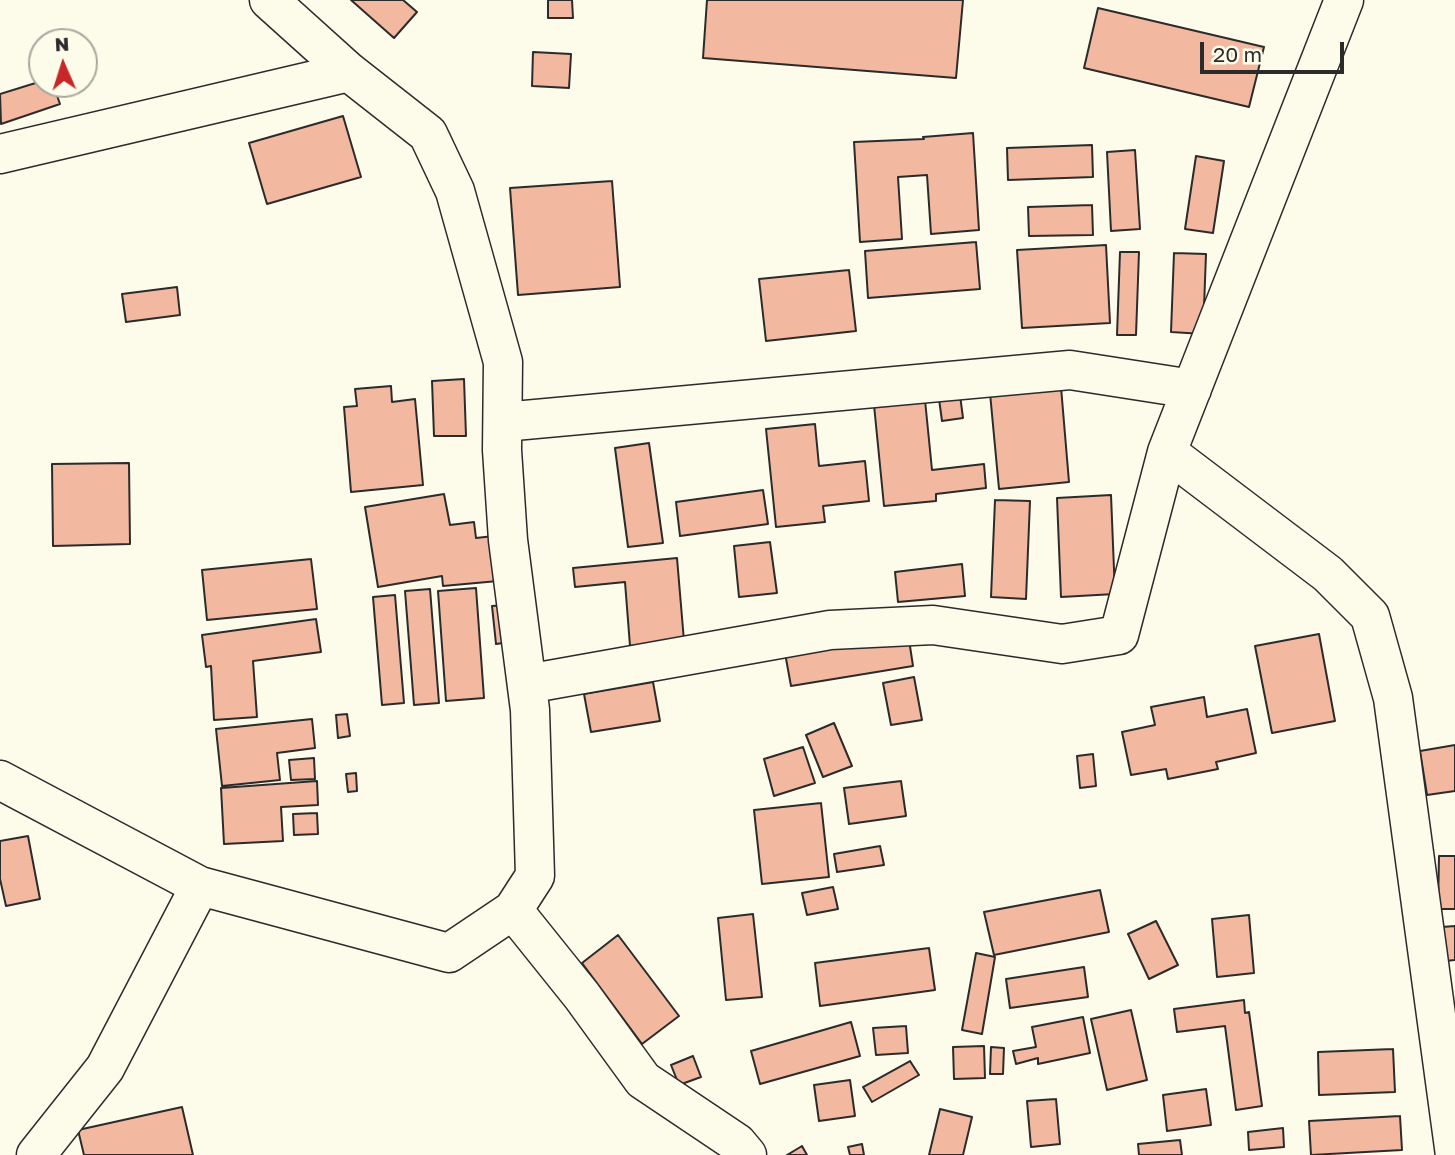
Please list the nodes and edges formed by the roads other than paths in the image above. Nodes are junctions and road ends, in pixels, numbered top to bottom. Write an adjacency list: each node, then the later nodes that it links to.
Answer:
1 (269, 0): 3 (street)
2 (1344, 0): 5 (street)
3 (349, 72): 4 (street); 6 (street)
4 (0, 154)
5 (1192, 389): 6 (street); 7 (street)
6 (503, 422): 8 (street)
7 (1167, 452): 8 (street); 14 (street)
8 (527, 684): 11 (street)
9 (0, 780): 10 (street)
10 (200, 886): 11 (street); 12 (street)
11 (513, 910): 13 (street)
12 (36, 1155)
13 (747, 1155)
14 (1455, 1155)

